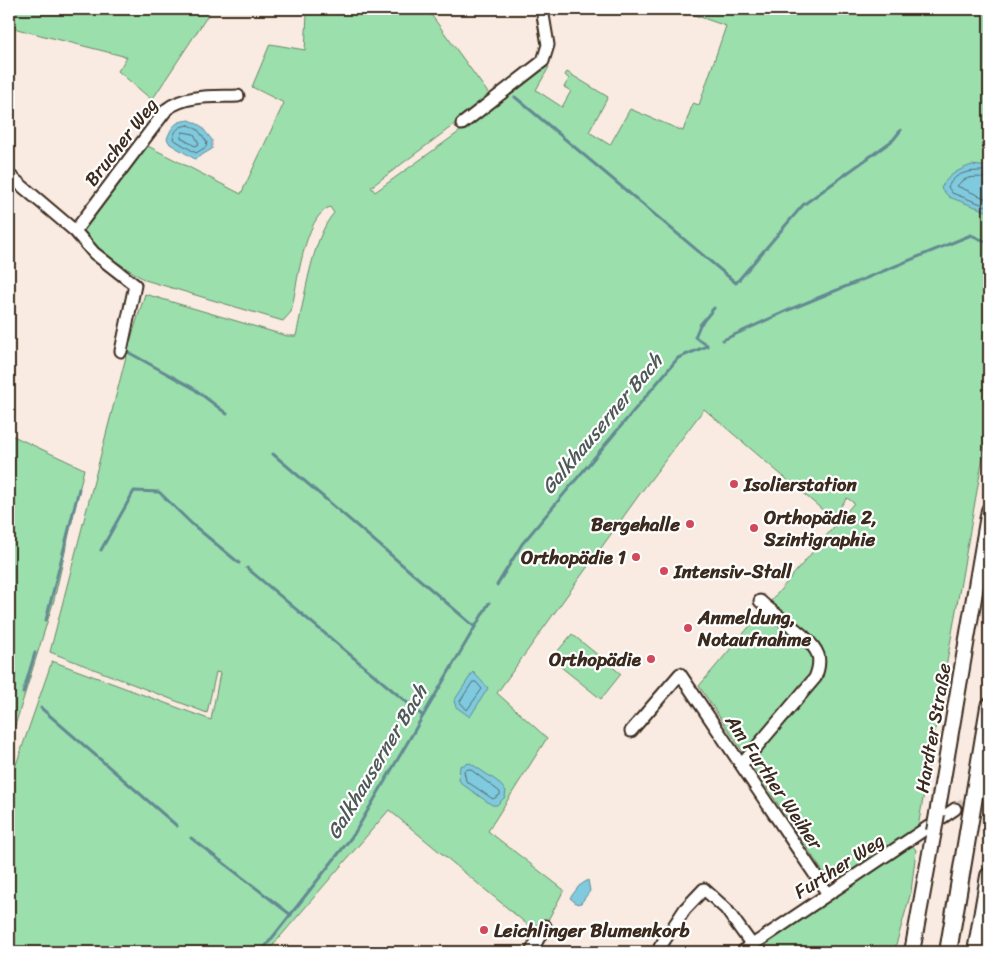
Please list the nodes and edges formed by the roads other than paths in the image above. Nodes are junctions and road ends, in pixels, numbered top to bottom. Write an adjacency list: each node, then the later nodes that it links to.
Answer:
1 (542, 9): 3 (street)
2 (238, 96): 5 (street, Brucher Weg)
3 (462, 124)
4 (9, 176): 5 (street)
5 (75, 231): 6 (street)
6 (120, 351)
7 (989, 510): 19 (main road, Hardter Straße, bridge)
8 (760, 601): 11 (street)
9 (989, 707): 20 (highway)
10 (631, 730): 11 (street, Am Further Weiher)
11 (742, 764): 14 (street, Am Further Weiher)
12 (955, 809): 14 (street, Further Weg)
13 (989, 876): 21 (highway)
14 (828, 894): 16 (street, Further Weg)
15 (545, 926): 17 (street)
16 (747, 949): 18 (street)
17 (530, 952)
18 (662, 952)
19 (910, 952)
20 (948, 952)
21 (976, 952)

